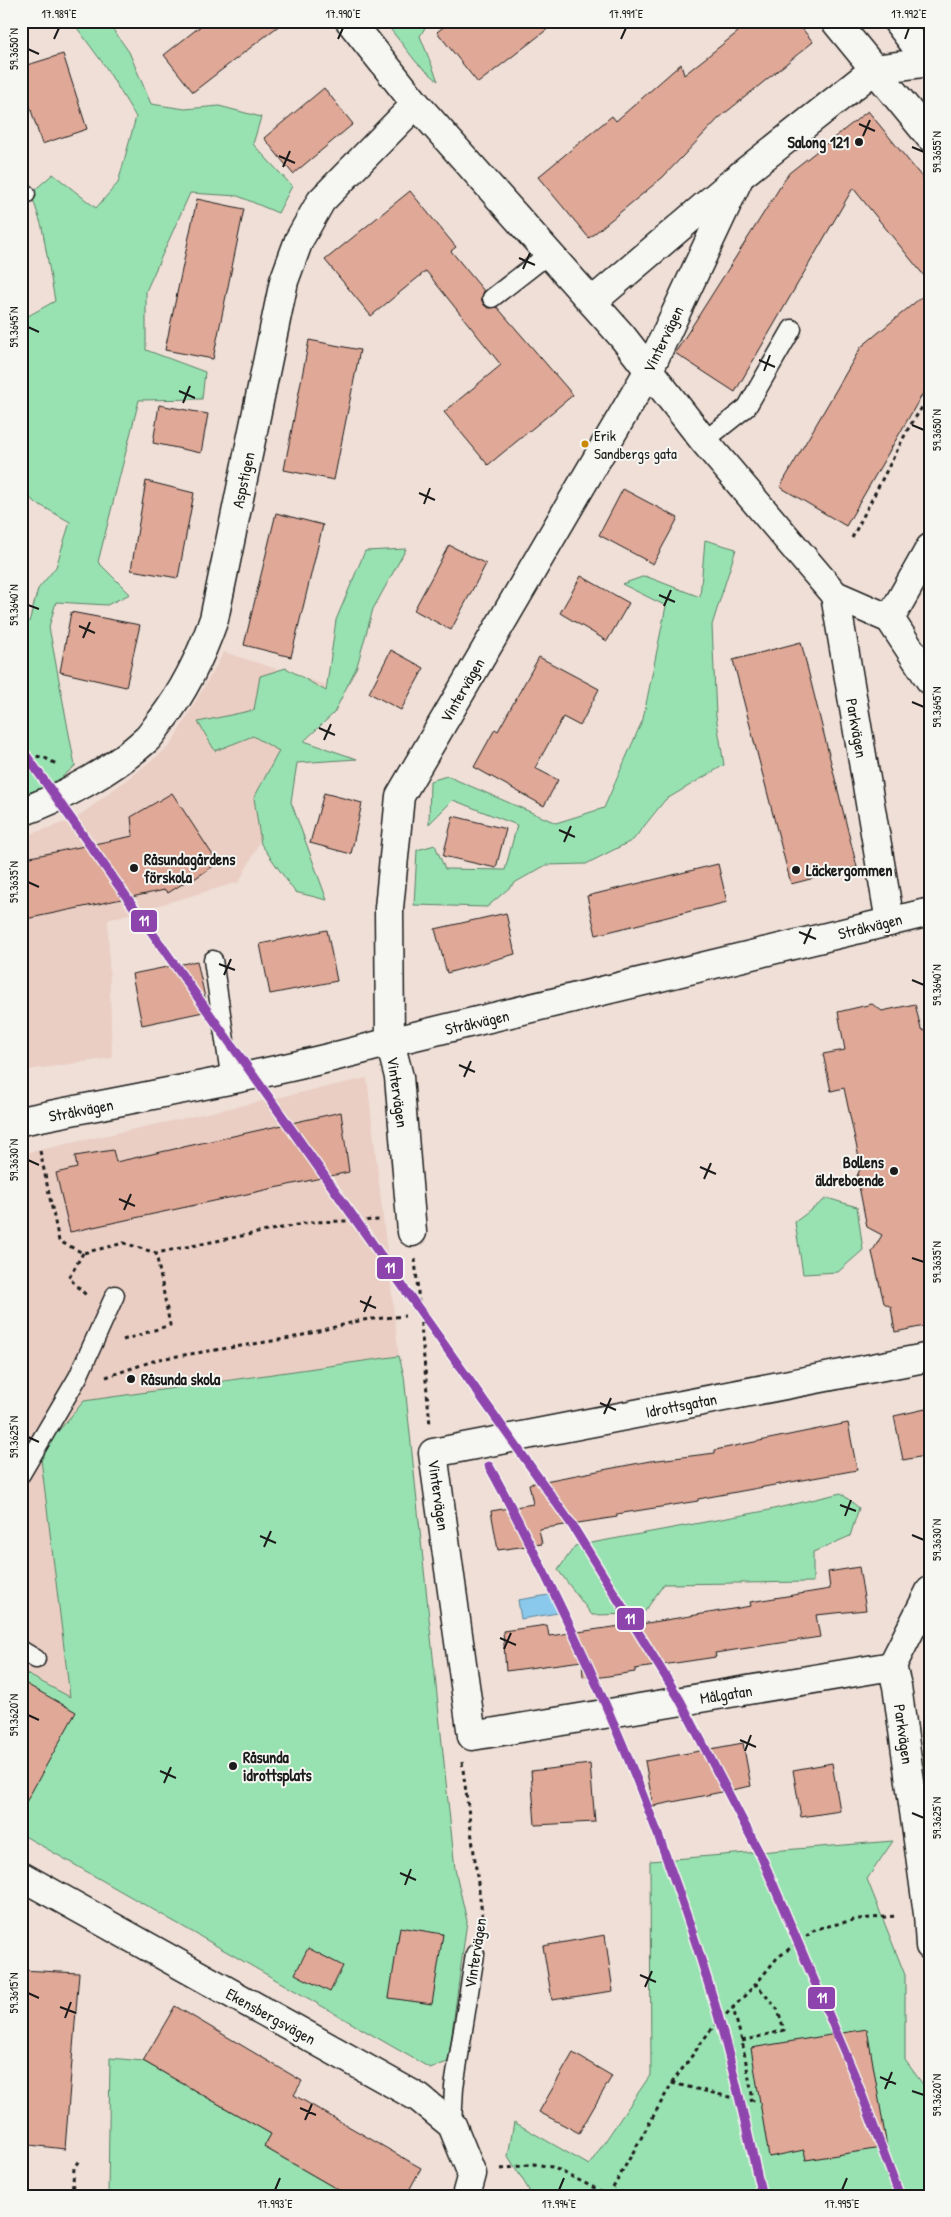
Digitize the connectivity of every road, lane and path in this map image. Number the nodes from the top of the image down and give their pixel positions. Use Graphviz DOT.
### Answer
graph roads {
  1 [pos="350,21"];
  2 [pos="836,21"];
  3 [pos="896,21"];
  4 [pos="929,63"];
  5 [pos="875,69"];
  6 [pos="416,104"];
  7 [pos="930,137"];
  8 [pos="740,176"];
  9 [pos="550,253"];
  10 [pos="492,298"];
  11 [pos="592,302"];
  12 [pos="792,329"];
  13 [pos="649,370"];
  14 [pos="930,395"];
  15 [pos="704,441"];
  16 [pos="852,538"];
  17 [pos="930,548"];
  18 [pos="835,595"];
  19 [pos="890,619"];
  20 [pos="930,680"];
  21 [pos="21,752"];
  22 [pos="64,769"];
  23 [pos="21,812"];
  24 [pos="930,912"];
  25 [pos="890,922"];
  26 [pos="213,960"];
  27 [pos="390,1042"];
  28 [pos="231,1081"];
  29 [pos="21,1122"];
  30 [pos="40,1151"];
  31 [pos="387,1220"];
  32 [pos="412,1232"];
  33 [pos="83,1253"];
  34 [pos="156,1253"];
  35 [pos="115,1295"];
  36 [pos="106,1314"];
  37 [pos="406,1316"];
  38 [pos="117,1342"];
  39 [pos="930,1357"];
  40 [pos="78,1377"];
  41 [pos="433,1453"];
  42 [pos="21,1474"];
  43 [pos="930,1592"];
  44 [pos="892,1666"];
  45 [pos="472,1736"];
  46 [pos="21,1876"];
  47 [pos="928,1914"];
  48 [pos="930,1945"];
  49 [pos="474,1954"];
  50 [pos="756,1984"];
  51 [pos="733,2008"];
  52 [pos="742,2041"];
  53 [pos="672,2083"];
  54 [pos="452,2125"];
  55 [pos="79,2160"];
  56 [pos="477,2184"];
  57 [pos="72,2196"];
  58 [pos="610,2196"];
  1 -- 6 [label="street"];
  2 -- 5 [label="street"];
  3 -- 4 [label="street"];
  4 -- 5 [label="street"];
  5 -- 7 [label="street"];
  5 -- 8 [label="street, Vintervägen"];
  6 -- 9 [label="street"];
  6 -- 23 [label="street, Aspstigen"];
  8 -- 11 [label="street, Vintervägen"];
  8 -- 13 [label="street, Vintervägen"];
  9 -- 10 [label="lane"];
  9 -- 11 [label="street"];
  11 -- 13 [label="street"];
  12 -- 15 [label="lane"];
  13 -- 15 [label="street"];
  13 -- 27 [label="street, Vintervägen"];
  14 -- 16 [label="path"];
  15 -- 18 [label="street"];
  17 -- 19 [label="street"];
  18 -- 19 [label="street"];
  18 -- 25 [label="street, Parkvägen"];
  19 -- 20 [label="street"];
  21 -- 22 [label="path"];
  24 -- 25 [label="street, Stråkvägen"];
  25 -- 27 [label="street, Stråkvägen"];
  26 -- 28 [label="lane"];
  27 -- 28 [label="street, Stråkvägen"];
  27 -- 32 [label="street, Vintervägen"];
  28 -- 29 [label="street, Stråkvägen"];
  30 -- 33 [label="path"];
  31 -- 34 [label="path"];
  32 -- 41 [label="path, Vintervägen"];
  33 -- 34 [label="path"];
  33 -- 36 [label="path"];
  34 -- 38 [label="path"];
  35 -- 36 [label="lane"];
  36 -- 40 [label="lane"];
  37 -- 40 [label="path"];
  39 -- 41 [label="street, Idrottsgatan"];
  40 -- 42 [label="lane"];
  41 -- 45 [label="street, Vintervägen"];
  43 -- 44 [label="street"];
  44 -- 45 [label="street, Målgatan"];
  44 -- 47 [label="street, Parkvägen"];
  45 -- 49 [label="path, Vintervägen"];
  46 -- 54 [label="street, Ekensbergsvägen"];
  47 -- 48 [label="street, Parkvägen"];
  47 -- 50 [label="path"];
  49 -- 54 [label="lane, Vintervägen"];
  50 -- 51 [label="path"];
  50 -- 52 [label="path"];
  51 -- 52 [label="path"];
  51 -- 53 [label="path"];
  52 -- 53 [label="path"];
  53 -- 58 [label="path"];
  54 -- 56 [label="street, Ekensbergsvägen"];
  55 -- 57 [label="path"];
  56 -- 58 [label="path"];
}
